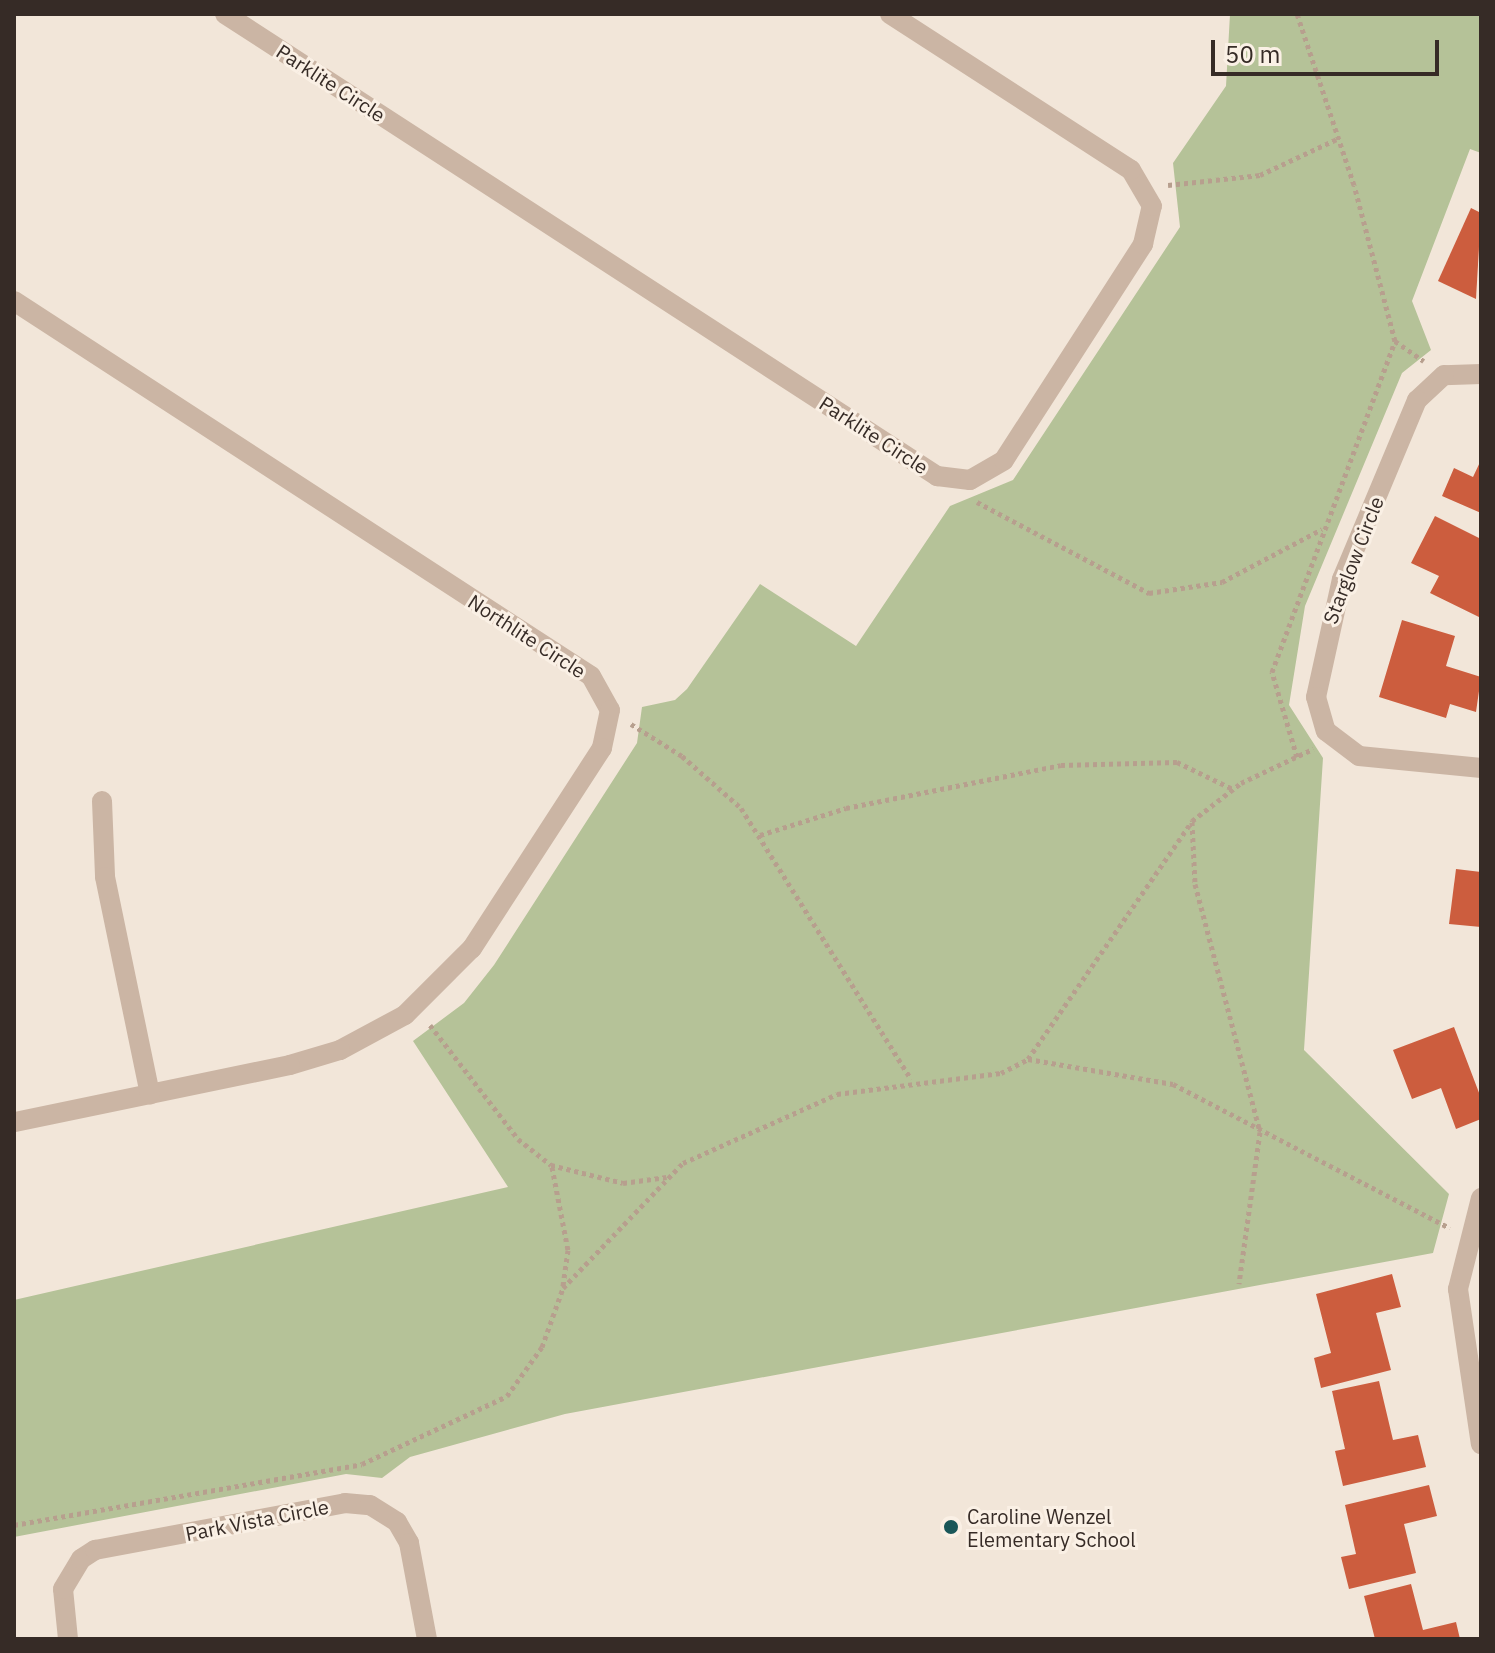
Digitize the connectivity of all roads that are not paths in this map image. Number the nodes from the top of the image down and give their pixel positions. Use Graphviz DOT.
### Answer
graph roads {
  1 [pos="225,14"];
  2 [pos="890,14"];
  3 [pos="14,301"];
  4 [pos="1481,374"];
  5 [pos="1481,768"];
  6 [pos="102,801"];
  7 [pos="150,1094"];
  8 [pos="14,1122"];
  9 [pos="1481,1198"];
  10 [pos="1481,1444"];
  11 [pos="68,1639"];
  12 [pos="427,1639"];
  1 -- 2 [label="street, Parklite Circle"];
  3 -- 7 [label="street, Northlite Circle"];
  4 -- 5 [label="street, Starglow Circle"];
  6 -- 7 [label="street"];
  7 -- 8 [label="street, Northlite Circle"];
  9 -- 10 [label="street"];
  11 -- 12 [label="street, Park Vista Circle"];
}
